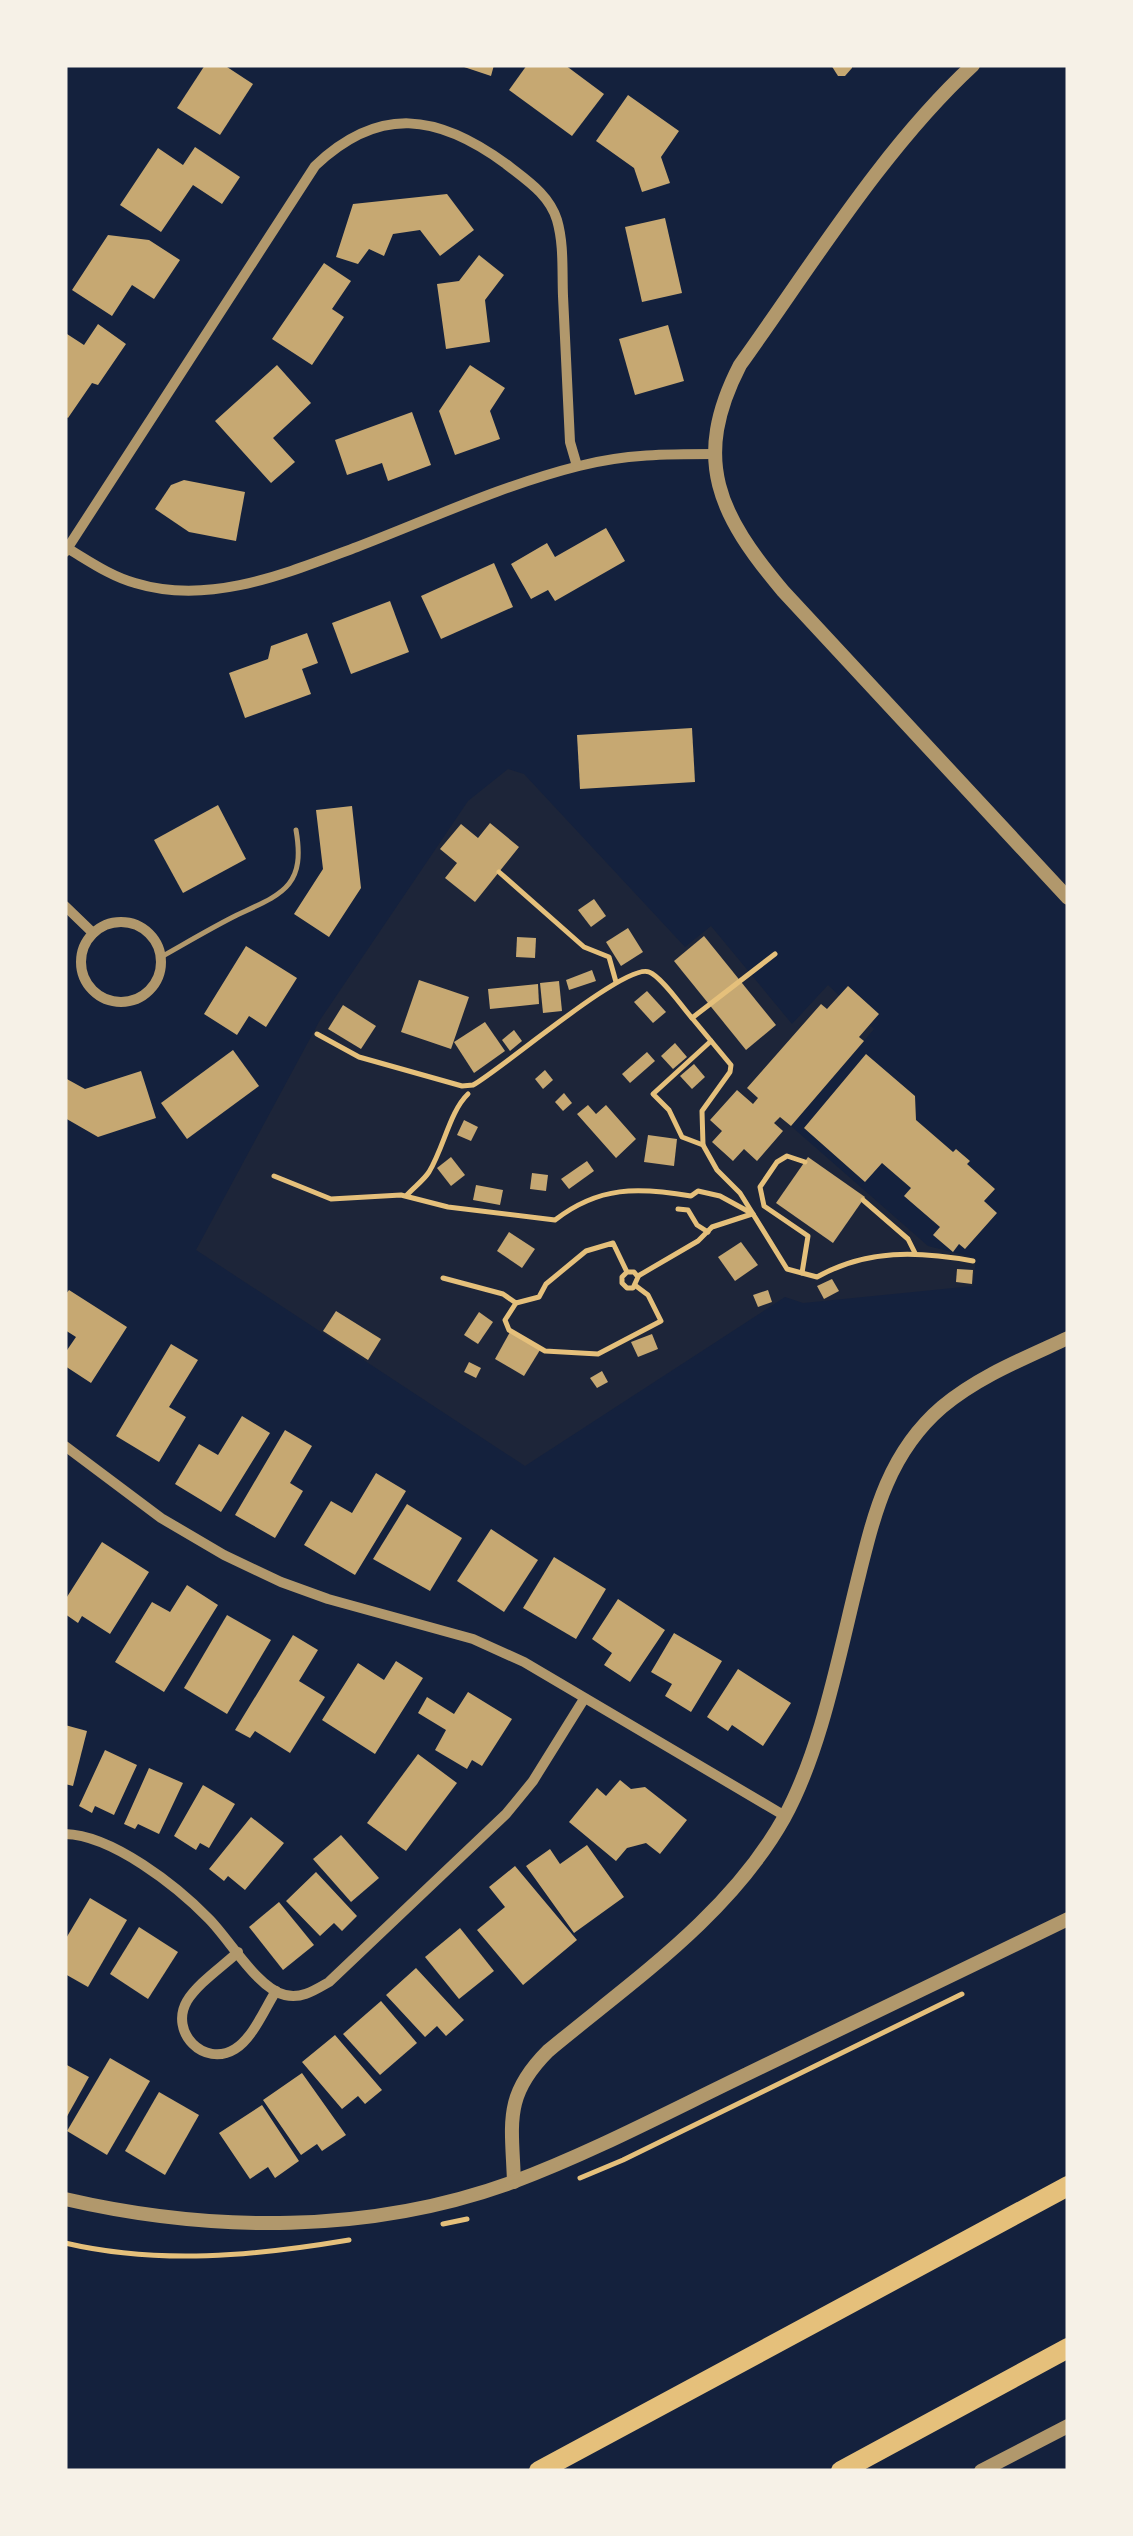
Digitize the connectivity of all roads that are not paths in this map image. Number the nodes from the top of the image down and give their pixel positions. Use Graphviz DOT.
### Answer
graph roads {
  1 [pos="972,65"];
  2 [pos="715,454"];
  3 [pos="576,466"];
  4 [pos="66,550"];
  5 [pos="296,830"];
  6 [pos="1068,898"];
  7 [pos="65,906"];
  8 [pos="92,933"];
  9 [pos="161,957"];
  10 [pos="1068,1338"];
  11 [pos="65,1446"];
  12 [pos="584,1699"];
  13 [pos="785,1816"];
  14 [pos="65,1834"];
  15 [pos="1068,1919"];
  16 [pos="238,1952"];
  17 [pos="276,1991"];
  18 [pos="514,2182"];
  19 [pos="1068,2186"];
  20 [pos="65,2199"];
  21 [pos="1068,2348"];
  22 [pos="1068,2426"];
  23 [pos="539,2471"];
  24 [pos="841,2471"];
  25 [pos="981,2471"];
  1 -- 2 [label="street"];
  2 -- 3 [label="street"];
  2 -- 6 [label="street"];
  3 -- 4 [label="street"];
  3 -- 4 [label="street"];
  5 -- 9 [label="lane"];
  7 -- 8 [label="street"];
  8 -- 9 [label="street"];
  8 -- 9 [label="street"];
  10 -- 13 [label="street"];
  11 -- 12 [label="street"];
  12 -- 13 [label="street"];
  12 -- 17 [label="street"];
  13 -- 18 [label="street"];
  14 -- 16 [label="street"];
  15 -- 18 [label="street"];
  16 -- 17 [label="street"];
  16 -- 17 [label="street"];
  18 -- 20 [label="street"];
  19 -- 23 [label="highway"];
  21 -- 24 [label="highway"];
  22 -- 25 [label="street"];
}
